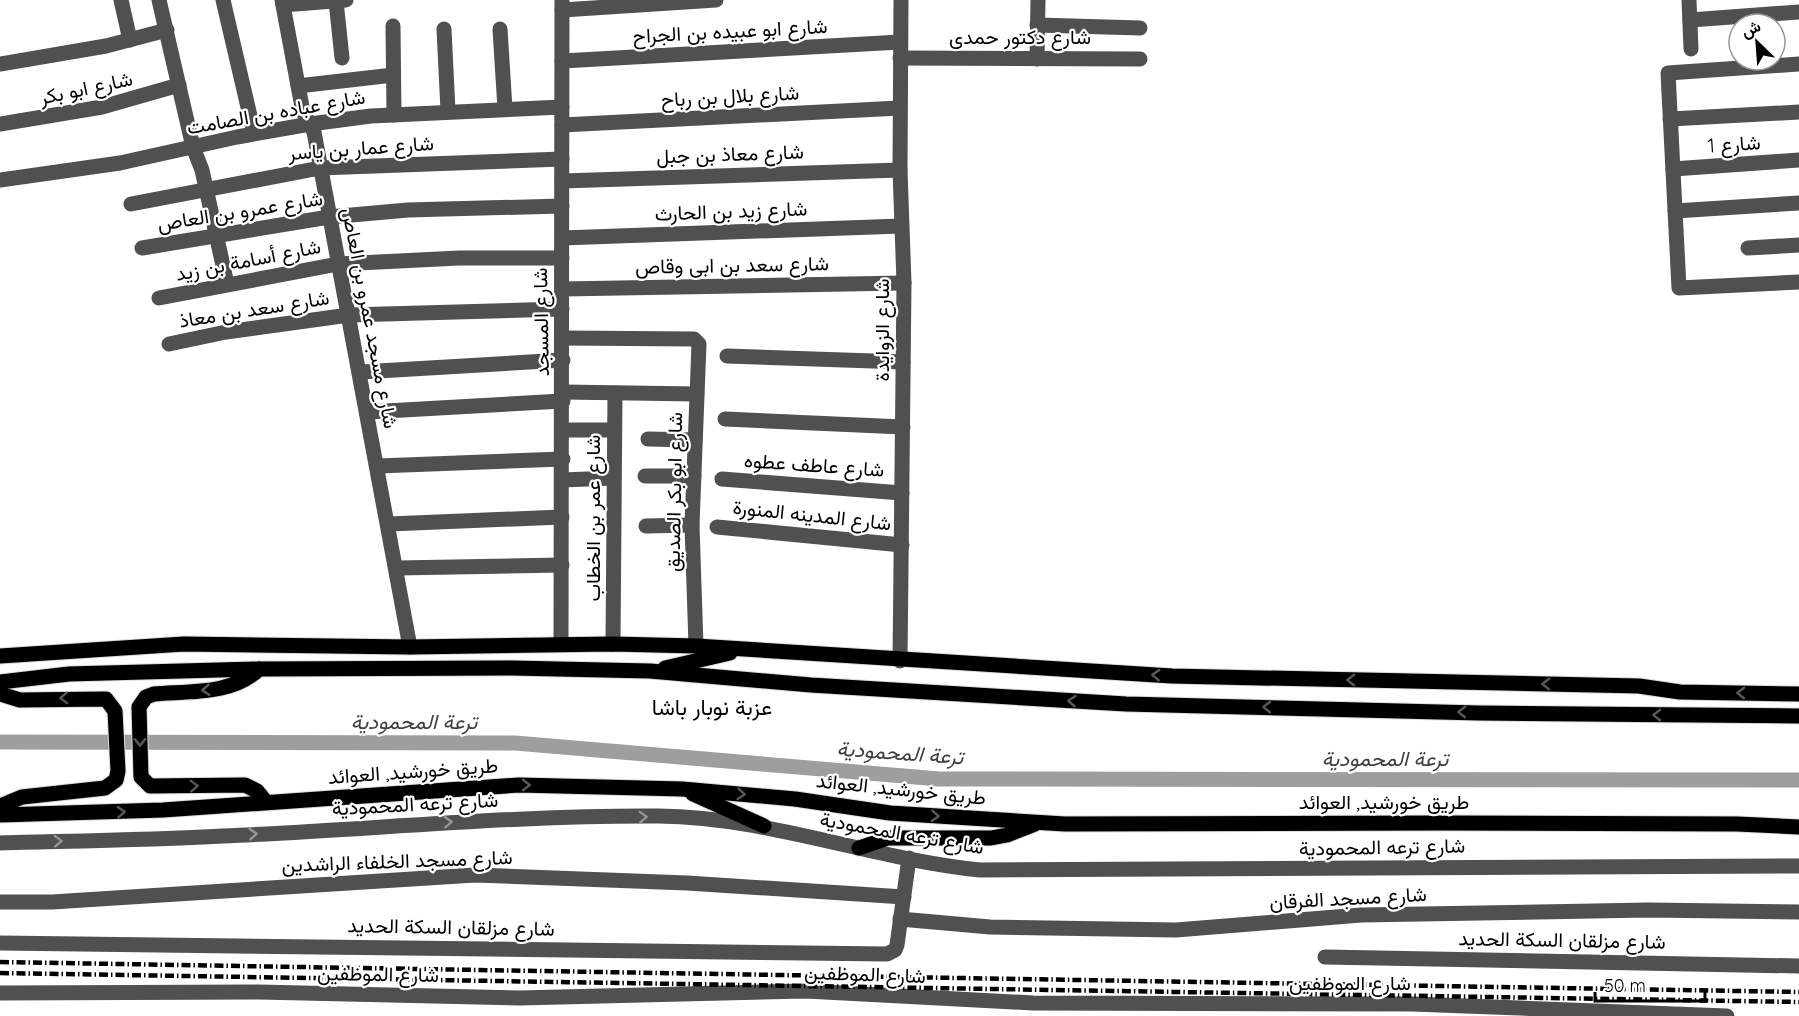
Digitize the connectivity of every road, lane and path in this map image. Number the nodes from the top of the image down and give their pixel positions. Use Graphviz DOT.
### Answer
graph roads {
  1 [pos="121,0"];
  2 [pos="159,0"];
  3 [pos="223,0"];
  4 [pos="346,0"];
  5 [pos="716,0"];
  6 [pos="901,0"];
  7 [pos="1038,0"];
  8 [pos="1689,0"];
  9 [pos="336,1"];
  10 [pos="282,2"];
  11 [pos="562,5"];
  12 [pos="1799,12"];
  13 [pos="1690,20"];
  14 [pos="393,26"];
  15 [pos="1037,26"];
  16 [pos="1140,28"];
  17 [pos="444,29"];
  18 [pos="500,29"];
  19 [pos="167,30"];
  20 [pos="130,40"];
  21 [pos="900,42"];
  22 [pos="1691,49"];
  23 [pos="342,58"];
  24 [pos="900,58"];
  25 [pos="1037,58"];
  26 [pos="1140,59"];
  27 [pos="562,62"];
  28 [pos="0,64"];
  29 [pos="1799,64"];
  30 [pos="393,75"];
  31 [pos="179,85"];
  32 [pos="298,86"];
  33 [pos="562,107"];
  34 [pos="900,108"];
  35 [pos="505,109"];
  36 [pos="448,111"];
  37 [pos="1799,112"];
  38 [pos="394,115"];
  39 [pos="1670,119"];
  40 [pos="0,124"];
  41 [pos="310,124"];
  42 [pos="562,125"];
  43 [pos="254,133"];
  44 [pos="193,147"];
  45 [pos="562,159"];
  46 [pos="1799,160"];
  47 [pos="320,168"];
  48 [pos="1672,169"];
  49 [pos="900,170"];
  50 [pos="0,180"];
  51 [pos="562,181"];
  52 [pos="206,188"];
  53 [pos="1799,203"];
  54 [pos="131,204"];
  55 [pos="562,206"];
  56 [pos="1675,211"];
  57 [pos="329,217"];
  58 [pos="901,226"];
  59 [pos="217,235"];
  60 [pos="562,238"];
  61 [pos="1799,245"];
  62 [pos="142,248"];
  63 [pos="1748,248"];
  64 [pos="562,258"];
  65 [pos="338,264"];
  66 [pos="1799,282"];
  67 [pos="904,283"];
  68 [pos="227,284"];
  69 [pos="562,289"];
  70 [pos="159,298"];
  71 [pos="562,309"];
  72 [pos="349,315"];
  73 [pos="562,338"];
  74 [pos="169,344"];
  75 [pos="727,356"];
  76 [pos="563,360"];
  77 [pos="903,362"];
  78 [pos="361,372"];
  79 [pos="615,393"];
  80 [pos="697,394"];
  81 [pos="563,397"];
  82 [pos="368,412"];
  83 [pos="725,419"];
  84 [pos="903,427"];
  85 [pos="614,429"];
  86 [pos="563,430"];
  87 [pos="648,440"];
  88 [pos="695,440"];
  89 [pos="563,459"];
  90 [pos="378,466"];
  91 [pos="645,476"];
  92 [pos="694,476"];
  93 [pos="614,478"];
  94 [pos="722,479"];
  95 [pos="562,480"];
  96 [pos="902,493"];
  97 [pos="562,517"];
  98 [pos="388,524"];
  99 [pos="692,525"];
  100 [pos="645,526"];
  101 [pos="717,527"];
  102 [pos="902,545"];
  103 [pos="562,565"];
  104 [pos="397,568"];
  105 [pos="561,644"];
  106 [pos="613,644"];
  107 [pos="696,646"];
  108 [pos="410,647"];
  109 [pos="747,650"];
  110 [pos="0,657"];
  111 [pos="900,661"];
  112 [pos="259,669"];
  113 [pos="650,671"];
  114 [pos="0,682"];
  115 [pos="0,694"];
  116 [pos="1799,694"];
  117 [pos="1799,716"];
  118 [pos="682,789"];
  119 [pos="266,802"];
  120 [pos="0,806"];
  121 [pos="0,815"];
  122 [pos="1037,823"];
  123 [pos="765,826"];
  124 [pos="1799,827"];
  125 [pos="0,843"];
  126 [pos="859,848"];
  127 [pos="909,858"];
  128 [pos="1799,866"];
  129 [pos="904,897"];
  130 [pos="0,902"];
  131 [pos="1799,912"];
  132 [pos="900,919"];
  133 [pos="0,943"];
  134 [pos="1325,957"];
  135 [pos="1799,966"];
  136 [pos="0,993"];
  137 [pos="1727,1016"];
  1 -- 20 [label="street"];
  2 -- 19 [label="street"];
  3 -- 43 [label="street"];
  4 -- 9 [label="street"];
  5 -- 11 [label="street"];
  6 -- 21 [label="street, شارع الزوايدة"];
  7 -- 15 [label="street"];
  8 -- 13 [label="street"];
  9 -- 10 [label="street"];
  9 -- 23 [label="street"];
  10 -- 32 [label="street, شارع مسجد عمرو بن العاص"];
  11 -- 27 [label="street, شارع المسجد"];
  12 -- 13 [label="street"];
  13 -- 22 [label="street"];
  14 -- 30 [label="street"];
  15 -- 16 [label="street"];
  15 -- 25 [label="street"];
  17 -- 36 [label="street"];
  18 -- 35 [label="street"];
  19 -- 20 [label="street"];
  19 -- 31 [label="street"];
  20 -- 28 [label="street"];
  21 -- 24 [label="street, شارع الزوايدة"];
  21 -- 27 [label="street, شارع ابو عبيده بن الجراح"];
  24 -- 25 [label="street, شارع دكتور حمدى"];
  24 -- 34 [label="street, شارع الزوايدة"];
  25 -- 26 [label="street, شارع دكتور حمدى"];
  27 -- 33 [label="street, شارع المسجد"];
  29 -- 39 [label="street"];
  30 -- 32 [label="street"];
  30 -- 38 [label="street"];
  31 -- 40 [label="street, شارع ابو بكر"];
  31 -- 44 [label="street"];
  32 -- 41 [label="street, شارع مسجد عمرو بن العاص"];
  33 -- 35 [label="street, شارع عباده بن الصامت"];
  33 -- 42 [label="street, شارع المسجد"];
  34 -- 42 [label="street, شارع بلال بن رباح"];
  34 -- 49 [label="street, شارع الزوايدة"];
  35 -- 36 [label="street, شارع عباده بن الصامت"];
  36 -- 38 [label="street, شارع عباده بن الصامت"];
  37 -- 39 [label="street"];
  38 -- 41 [label="street, شارع عباده بن الصامت"];
  39 -- 48 [label="street"];
  41 -- 43 [label="street, شارع عباده بن الصامت"];
  41 -- 47 [label="street, شارع مسجد عمرو بن العاص"];
  42 -- 45 [label="street, شارع المسجد"];
  43 -- 44 [label="street, شارع عباده بن الصامت"];
  44 -- 50 [label="street, شارع عباده بن الصامت"];
  44 -- 52 [label="street"];
  45 -- 47 [label="street, شارع عمار بن ياسر"];
  45 -- 51 [label="street, شارع المسجد"];
  46 -- 48 [label="street, شارع 1"];
  47 -- 52 [label="street, شارع عمار بن ياسر"];
  47 -- 57 [label="street, شارع مسجد عمرو بن العاص"];
  48 -- 56 [label="street"];
  49 -- 51 [label="street, شارع معاذ بن جبل"];
  49 -- 58 [label="street, شارع الزوايدة"];
  51 -- 55 [label="street, شارع المسجد"];
  52 -- 54 [label="street, شارع عمار بن ياسر"];
  52 -- 59 [label="street"];
  53 -- 56 [label="street"];
  55 -- 57 [label="street, شارع عمرو بن العاص"];
  55 -- 60 [label="street, شارع المسجد"];
  56 -- 66 [label="street"];
  57 -- 59 [label="street, شارع عمرو بن العاص"];
  57 -- 65 [label="street, شارع مسجد عمرو بن العاص"];
  58 -- 60 [label="street, شارع زيد بن الحارث"];
  58 -- 67 [label="street, شارع الزوايدة"];
  59 -- 62 [label="street, شارع عمرو بن العاص"];
  59 -- 68 [label="street"];
  60 -- 64 [label="street, شارع المسجد"];
  61 -- 63 [label="street"];
  64 -- 65 [label="street, شارع أسامة بن زيد"];
  64 -- 69 [label="street, شارع المسجد"];
  65 -- 68 [label="street, شارع أسامة بن زيد"];
  65 -- 72 [label="street, شارع مسجد عمرو بن العاص"];
  67 -- 69 [label="street, شارع سعد بن ابى وقاص"];
  67 -- 77 [label="street, شارع الزوايدة"];
  68 -- 70 [label="street, شارع أسامة بن زيد"];
  69 -- 71 [label="street, شارع المسجد"];
  71 -- 72 [label="street, شارع سعد بن معاذ"];
  71 -- 73 [label="street, شارع المسجد"];
  72 -- 74 [label="street, شارع سعد بن معاذ"];
  72 -- 78 [label="street, شارع مسجد عمرو بن العاص"];
  73 -- 76 [label="street, شارع المسجد"];
  73 -- 80 [label="street, شارع ابو بكر الصديق"];
  75 -- 77 [label="street"];
  76 -- 78 [label="street"];
  76 -- 81 [label="street, شارع المسجد"];
  77 -- 84 [label="street, شارع الزوايدة"];
  78 -- 82 [label="street, شارع مسجد عمرو بن العاص"];
  79 -- 80 [label="street"];
  79 -- 81 [label="street"];
  79 -- 85 [label="street, شارع عمر بن الخطاب"];
  80 -- 88 [label="street, شارع ابو بكر الصديق"];
  81 -- 82 [label="street"];
  81 -- 86 [label="street, شارع المسجد"];
  82 -- 90 [label="street, شارع مسجد عمرو بن العاص"];
  83 -- 84 [label="street"];
  84 -- 96 [label="street, شارع الزوايدة"];
  85 -- 86 [label="street"];
  85 -- 93 [label="street, شارع عمر بن الخطاب"];
  86 -- 89 [label="street, شارع المسجد"];
  87 -- 88 [label="street"];
  88 -- 92 [label="street, شارع ابو بكر الصديق"];
  89 -- 90 [label="street"];
  89 -- 95 [label="street, شارع المسجد"];
  90 -- 98 [label="street, شارع مسجد عمرو بن العاص"];
  91 -- 92 [label="street"];
  92 -- 99 [label="street, شارع ابو بكر الصديق"];
  93 -- 95 [label="street"];
  93 -- 106 [label="street, شارع عمر بن الخطاب"];
  94 -- 96 [label="street, شارع عاطف عطوه"];
  95 -- 97 [label="street, شارع المسجد"];
  96 -- 102 [label="street, شارع الزوايدة"];
  97 -- 98 [label="street"];
  97 -- 103 [label="street, شارع المسجد"];
  98 -- 104 [label="street, شارع مسجد عمرو بن العاص"];
  99 -- 100 [label="street"];
  99 -- 107 [label="street, شارع ابو بكر الصديق"];
  101 -- 102 [label="street, شارع المدينه المنورة"];
  102 -- 111 [label="street, شارع الزوايدة"];
  103 -- 104 [label="street"];
  103 -- 105 [label="street, شارع المسجد"];
  104 -- 108 [label="street, شارع مسجد عمرو بن العاص"];
  105 -- 106 [label="main road"];
  105 -- 108 [label="main road"];
  106 -- 107 [label="main road"];
  107 -- 109 [label="main road"];
  108 -- 110 [label="main road"];
  109 -- 111 [label="main road"];
  109 -- 113 [label="main road"];
  116 -- 111 [label="main road, one-way"];
  112 -- 113 [label="main road"];
  112 -- 114 [label="main road"];
  112 -- 119 [label="main road, one-way"];
  117 -- 113 [label="main road, one-way"];
  120 -- 115 [label="main road, one-way"];
  119 -- 118 [label="main road, طريق خورشيد, العوائد, one-way"];
  118 -- 122 [label="main road, طريق خورشيد, العوائد, one-way"];
  118 -- 123 [label="main road"];
  121 -- 119 [label="main road, طريق خورشيد, العوائد, one-way"];
  122 -- 124 [label="main road, طريق خورشيد, العوائد"];
  122 -- 126 [label="main road"];
  125 -- 123 [label="street, شارع ترعه المحمودية, one-way"];
  123 -- 126 [label="street, شارع ترعه المحمودية"];
  126 -- 127 [label="street, شارع ترعه المحمودية"];
  127 -- 128 [label="street, شارع ترعه المحمودية"];
  127 -- 129 [label="street"];
  129 -- 130 [label="street, شارع مسجد الخلفاء الراشدين"];
  129 -- 132 [label="street"];
  131 -- 132 [label="street, شارع مسجد الفرقان"];
  132 -- 133 [label="street, شارع مزلقان السكة الحديد"];
  134 -- 135 [label="street, شارع مزلقان السكة الحديد"];
  136 -- 137 [label="street, شارع الموظفين"];
}
